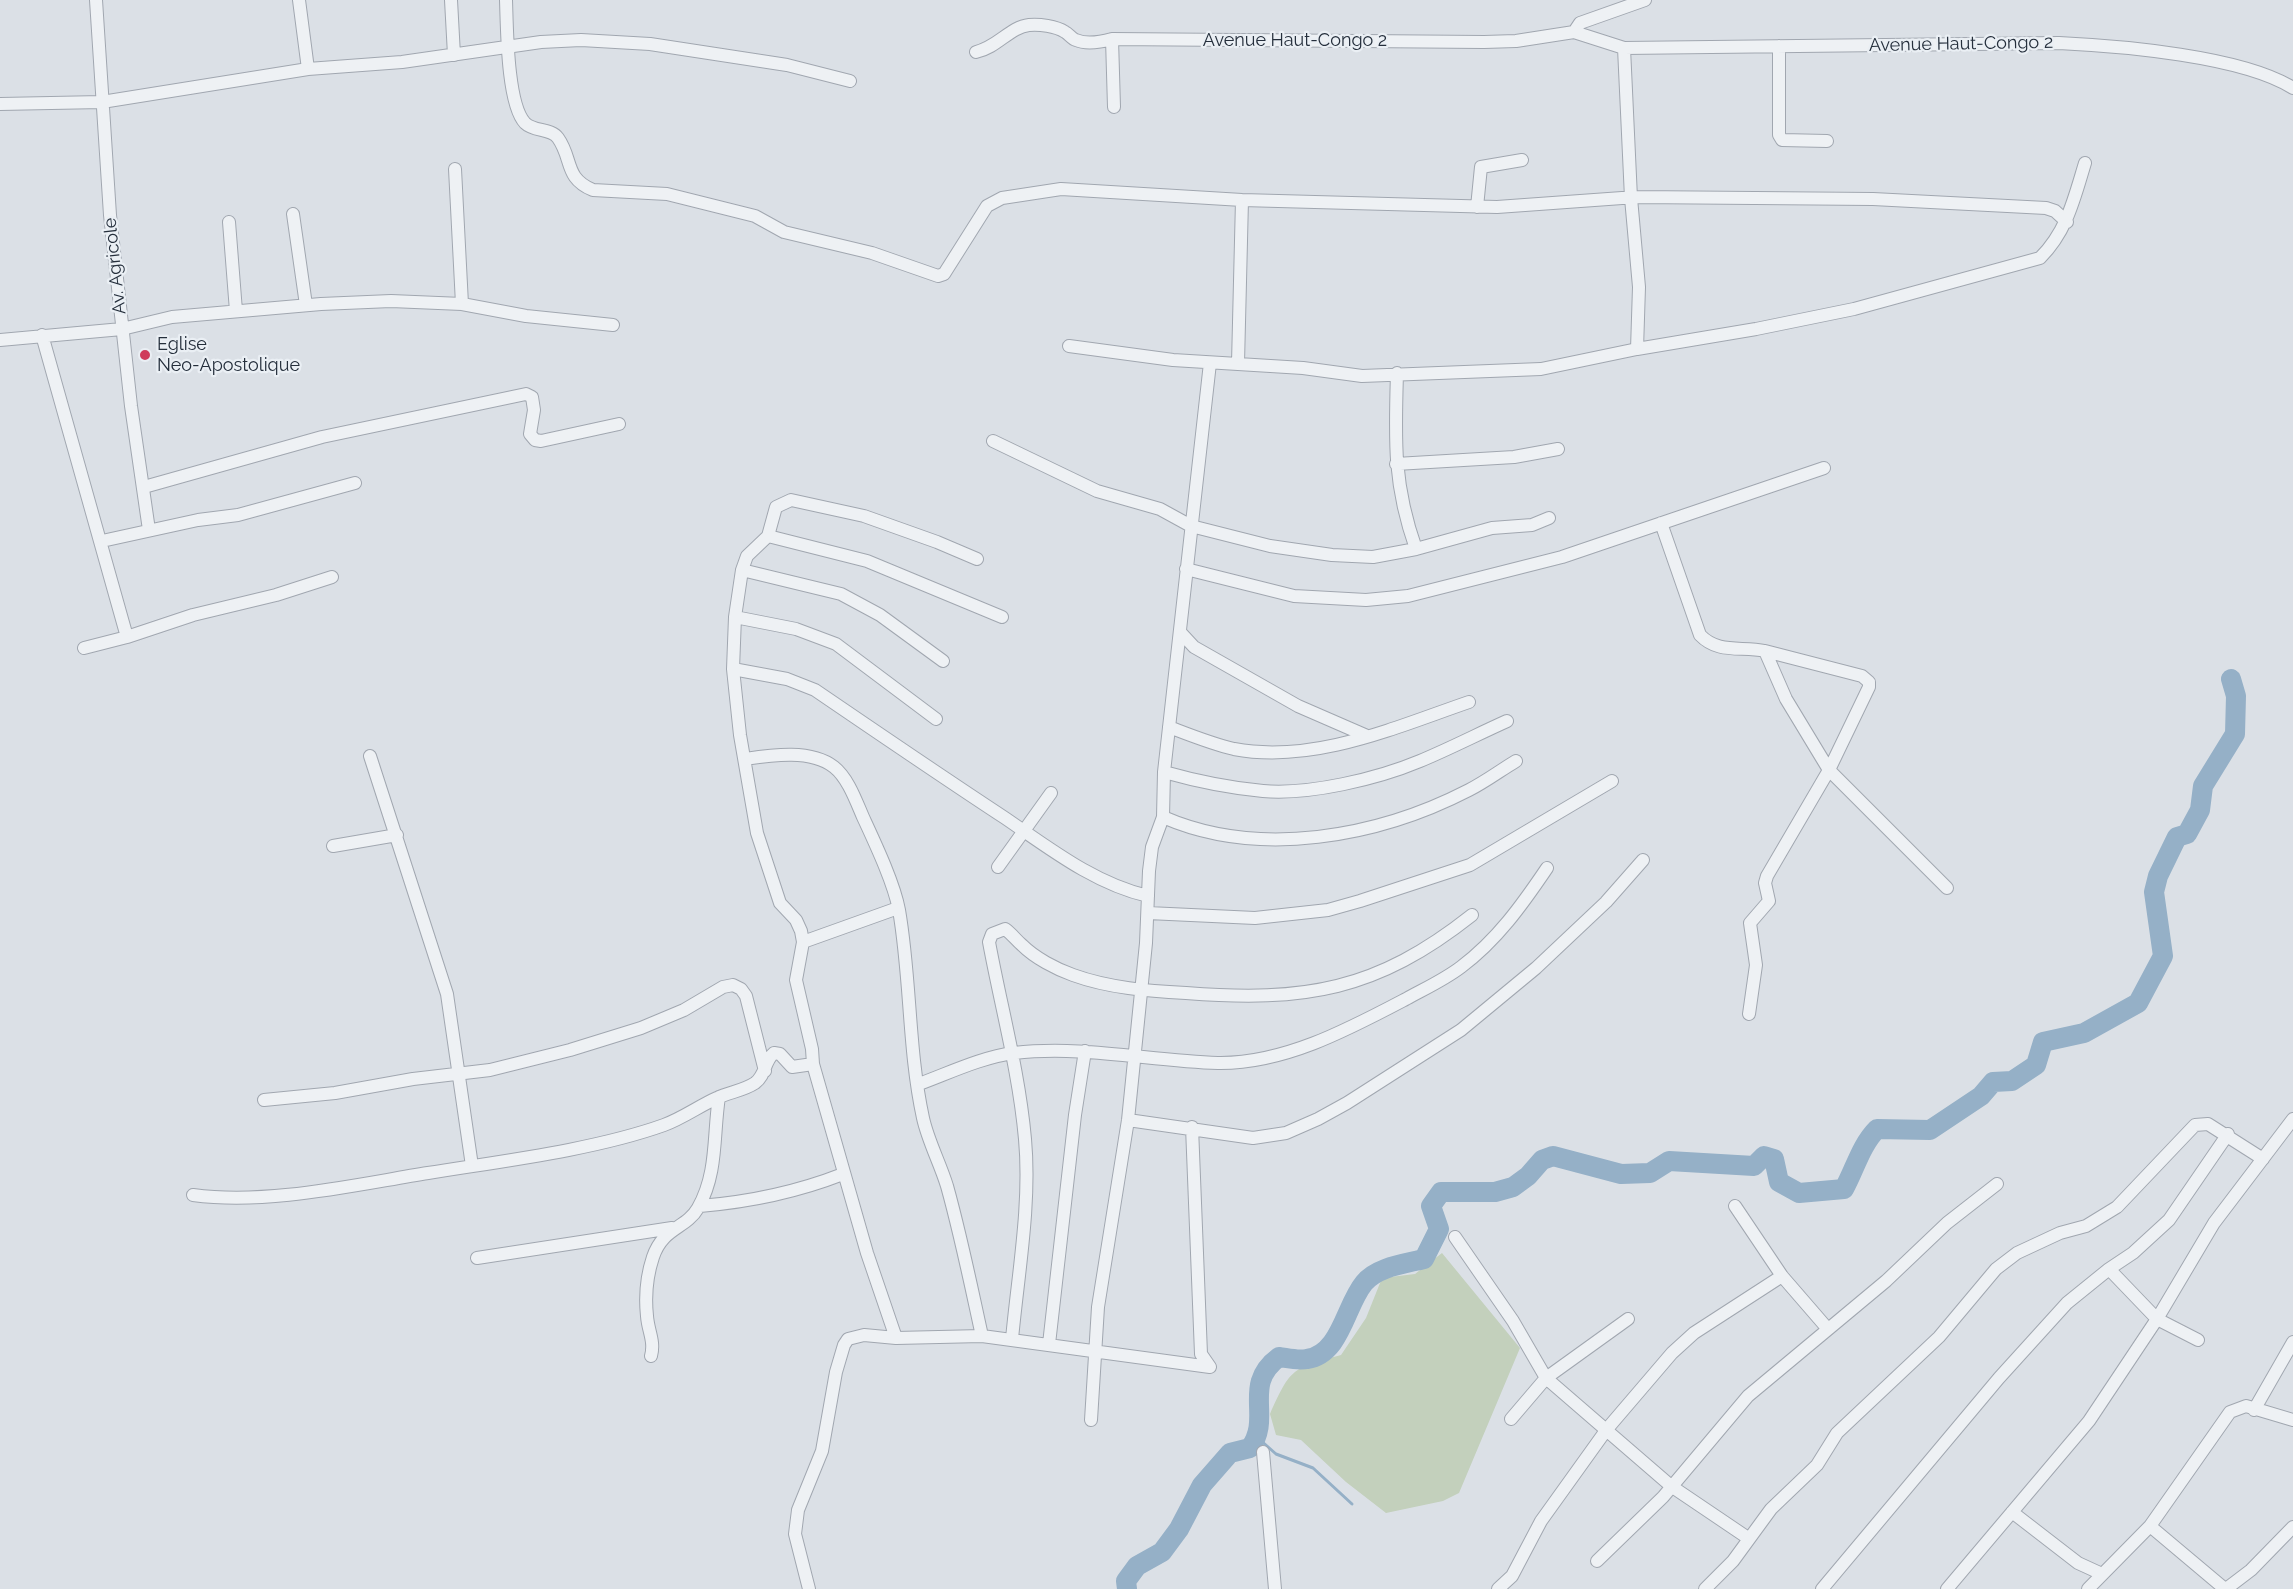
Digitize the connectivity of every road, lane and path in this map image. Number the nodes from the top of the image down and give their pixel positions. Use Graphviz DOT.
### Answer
graph roads {
  1 [pos="96,0"];
  2 [pos="299,0"];
  3 [pos="451,0"];
  4 [pos="506,0"];
  5 [pos="1645,0"];
  6 [pos="1574,32"];
  7 [pos="1112,39"];
  8 [pos="1779,46"];
  9 [pos="1624,48"];
  10 [pos="507,49"];
  11 [pos="976,52"];
  12 [pos="454,55"];
  13 [pos="308,69"];
  14 [pos="850,81"];
  15 [pos="2293,87"];
  16 [pos="102,102"];
  17 [pos="0,104"];
  18 [pos="1114,107"];
  19 [pos="1827,141"];
  20 [pos="1522,160"];
  21 [pos="2085,163"];
  22 [pos="455,169"];
  23 [pos="1631,198"];
  24 [pos="1242,200"];
  25 [pos="1477,207"];
  26 [pos="293,214"];
  27 [pos="229,222"];
  28 [pos="2067,222"];
  29 [pos="462,304"];
  30 [pos="306,305"];
  31 [pos="236,311"];
  32 [pos="613,325"];
  33 [pos="122,329"];
  34 [pos="42,334"];
  35 [pos="0,340"];
  36 [pos="1069,346"];
  37 [pos="1637,350"];
  38 [pos="1210,363"];
  39 [pos="1238,363"];
  40 [pos="1398,373"];
  41 [pos="619,424"];
  42 [pos="993,441"];
  43 [pos="1558,449"];
  44 [pos="1396,464"];
  45 [pos="1824,468"];
  46 [pos="355,483"];
  47 [pos="144,487"];
  48 [pos="1549,518"];
  49 [pos="1661,523"];
  50 [pos="1191,526"];
  51 [pos="149,530"];
  52 [pos="768,536"];
  53 [pos="102,541"];
  54 [pos="1416,549"];
  55 [pos="977,559"];
  56 [pos="1186,569"];
  57 [pos="742,570"];
  58 [pos="332,577"];
  59 [pos="735,617"];
  60 [pos="1002,617"];
  61 [pos="1181,633"];
  62 [pos="127,637"];
  63 [pos="84,648"];
  64 [pos="1765,651"];
  65 [pos="943,661"];
  66 [pos="733,669"];
  67 [pos="1469,702"];
  68 [pos="936,719"];
  69 [pos="1507,721"];
  70 [pos="1169,727"];
  71 [pos="1367,736"];
  72 [pos="370,756"];
  73 [pos="745,759"];
  74 [pos="1516,761"];
  75 [pos="1829,770"];
  76 [pos="1164,772"];
  77 [pos="1612,781"];
  78 [pos="1051,793"];
  79 [pos="1163,817"];
  80 [pos="1023,830"];
  81 [pos="397,835"];
  82 [pos="333,846"];
  83 [pos="1643,860"];
  84 [pos="998,867"];
  85 [pos="1547,868"];
  86 [pos="1947,888"];
  87 [pos="1148,896"];
  88 [pos="898,908"];
  89 [pos="1148,913"];
  90 [pos="1472,915"];
  91 [pos="802,942"];
  92 [pos="1141,990"];
  93 [pos="1749,1014"];
  94 [pos="1085,1051"];
  95 [pos="1013,1053"];
  96 [pos="1134,1054"];
  97 [pos="813,1064"];
  98 [pos="765,1071"];
  99 [pos="461,1075"];
  100 [pos="919,1084"];
  101 [pos="719,1097"];
  102 [pos="264,1100"];
  103 [pos="2293,1119"];
  104 [pos="1128,1120"];
  105 [pos="1192,1127"];
  106 [pos="2228,1134"];
  107 [pos="2263,1159"];
  108 [pos="472,1166"];
  109 [pos="843,1174"];
  110 [pos="1996,1184"];
  111 [pos="193,1195"];
  112 [pos="700,1206"];
  113 [pos="1735,1206"];
  114 [pos="672,1228"];
  115 [pos="1455,1237"];
  116 [pos="477,1258"];
  117 [pos="2109,1269"];
  118 [pos="1782,1276"];
  119 [pos="1628,1319"];
  120 [pos="2157,1319"];
  121 [pos="1827,1328"];
  122 [pos="982,1336"];
  123 [pos="897,1338"];
  124 [pos="1012,1339"];
  125 [pos="2198,1340"];
  126 [pos="2293,1342"];
  127 [pos="1049,1344"];
  128 [pos="1094,1349"];
  129 [pos="651,1356"];
  130 [pos="1546,1378"];
  131 [pos="2254,1410"];
  132 [pos="1511,1419"];
  133 [pos="1090,1420"];
  134 [pos="2293,1420"];
  135 [pos="1607,1429"];
  136 [pos="1263,1452"];
  137 [pos="1671,1486"];
  138 [pos="2012,1512"];
  139 [pos="2150,1526"];
  140 [pos="2293,1527"];
  141 [pos="1748,1538"];
  142 [pos="1597,1562"];
  143 [pos="2102,1574"];
  144 [pos="809,1589"];
  145 [pos="1275,1589"];
  146 [pos="1498,1589"];
  147 [pos="1705,1589"];
  148 [pos="1822,1589"];
  149 [pos="1947,1589"];
  150 [pos="2088,1589"];
  151 [pos="2226,1589"];
  1 -- 16 [label="street, Av. Agricole"];
  2 -- 13 [label="street"];
  3 -- 12 [label="street"];
  4 -- 10 [label="street"];
  5 -- 6 [label="street"];
  6 -- 7 [label="street, Avenue Haut-Congo 2"];
  6 -- 9 [label="street, Avenue Haut-Congo 2"];
  7 -- 11 [label="street, Avenue Haut-Congo 2"];
  7 -- 18 [label="street"];
  8 -- 9 [label="street, Avenue Haut-Congo 2"];
  8 -- 15 [label="street, Avenue Haut-Congo 2"];
  8 -- 19 [label="street"];
  9 -- 23 [label="street"];
  10 -- 12 [label="street"];
  10 -- 14 [label="street"];
  10 -- 24 [label="street"];
  12 -- 13 [label="street"];
  13 -- 16 [label="street"];
  16 -- 17 [label="street"];
  16 -- 33 [label="street, Av. Agricole"];
  20 -- 25 [label="street"];
  21 -- 28 [label="street"];
  22 -- 29 [label="street"];
  23 -- 25 [label="street"];
  23 -- 28 [label="street"];
  23 -- 37 [label="street"];
  24 -- 25 [label="street"];
  24 -- 39 [label="street"];
  26 -- 30 [label="street"];
  27 -- 31 [label="street"];
  28 -- 37 [label="street"];
  29 -- 30 [label="street"];
  29 -- 32 [label="street"];
  30 -- 31 [label="street"];
  31 -- 33 [label="street"];
  33 -- 34 [label="street"];
  33 -- 47 [label="street, Av. Agricole"];
  34 -- 35 [label="street"];
  34 -- 53 [label="street"];
  36 -- 38 [label="street"];
  37 -- 40 [label="street"];
  38 -- 39 [label="street"];
  38 -- 50 [label="street"];
  39 -- 40 [label="street"];
  40 -- 44 [label="street"];
  41 -- 47 [label="street"];
  42 -- 50 [label="street"];
  43 -- 44 [label="street"];
  44 -- 54 [label="street"];
  45 -- 49 [label="street"];
  46 -- 51 [label="street"];
  47 -- 51 [label="street, Av. Agricole"];
  48 -- 54 [label="street"];
  49 -- 56 [label="street"];
  49 -- 64 [label="street"];
  50 -- 54 [label="street"];
  50 -- 56 [label="street"];
  51 -- 53 [label="street"];
  52 -- 55 [label="street"];
  52 -- 57 [label="street"];
  52 -- 60 [label="street"];
  53 -- 62 [label="street"];
  56 -- 61 [label="street"];
  57 -- 59 [label="street"];
  57 -- 65 [label="street"];
  58 -- 62 [label="street"];
  59 -- 66 [label="street"];
  59 -- 68 [label="street"];
  61 -- 70 [label="street"];
  61 -- 71 [label="street"];
  62 -- 63 [label="street"];
  64 -- 75 [label="street"];
  64 -- 75 [label="street"];
  66 -- 73 [label="street"];
  66 -- 80 [label="street"];
  67 -- 71 [label="street"];
  69 -- 76 [label="street"];
  70 -- 71 [label="street"];
  70 -- 76 [label="street"];
  72 -- 81 [label="street"];
  73 -- 88 [label="street"];
  73 -- 91 [label="street"];
  74 -- 79 [label="street"];
  75 -- 86 [label="street"];
  75 -- 93 [label="street"];
  76 -- 79 [label="street"];
  77 -- 89 [label="street"];
  78 -- 80 [label="street"];
  79 -- 87 [label="street"];
  80 -- 84 [label="street"];
  80 -- 87 [label="street"];
  81 -- 82 [label="street"];
  81 -- 99 [label="street"];
  83 -- 105 [label="street"];
  85 -- 96 [label="street"];
  87 -- 89 [label="street"];
  88 -- 91 [label="street"];
  88 -- 100 [label="street"];
  89 -- 92 [label="street"];
  90 -- 92 [label="street"];
  91 -- 97 [label="street"];
  92 -- 95 [label="street"];
  92 -- 96 [label="street"];
  94 -- 95 [label="street"];
  94 -- 96 [label="street"];
  94 -- 127 [label="street"];
  95 -- 100 [label="street"];
  95 -- 124 [label="street"];
  96 -- 104 [label="street"];
  97 -- 98 [label="street"];
  97 -- 109 [label="street"];
  98 -- 99 [label="street"];
  98 -- 101 [label="street"];
  99 -- 102 [label="street"];
  99 -- 108 [label="street"];
  100 -- 122 [label="street"];
  101 -- 108 [label="street"];
  101 -- 112 [label="street"];
  103 -- 107 [label="street"];
  104 -- 105 [label="street"];
  104 -- 128 [label="street"];
  105 -- 128 [label="street"];
  106 -- 107 [label="street"];
  106 -- 117 [label="street"];
  106 -- 141 [label="street"];
  107 -- 120 [label="street"];
  108 -- 111 [label="street"];
  109 -- 112 [label="street"];
  109 -- 123 [label="street"];
  110 -- 121 [label="street"];
  112 -- 114 [label="street"];
  113 -- 118 [label="street"];
  114 -- 116 [label="street"];
  114 -- 129 [label="street"];
  115 -- 130 [label="street"];
  117 -- 120 [label="street"];
  117 -- 148 [label="street"];
  118 -- 121 [label="street"];
  118 -- 135 [label="street"];
  119 -- 130 [label="street"];
  120 -- 125 [label="street"];
  120 -- 138 [label="street"];
  121 -- 137 [label="street"];
  122 -- 123 [label="street"];
  122 -- 124 [label="street"];
  123 -- 144 [label="street"];
  124 -- 127 [label="street"];
  126 -- 131 [label="street"];
  127 -- 128 [label="street"];
  128 -- 133 [label="street"];
  130 -- 132 [label="street"];
  130 -- 135 [label="street"];
  131 -- 134 [label="street"];
  131 -- 139 [label="street"];
  135 -- 137 [label="street"];
  135 -- 146 [label="street"];
  136 -- 145 [label="street"];
  137 -- 141 [label="street"];
  137 -- 142 [label="street"];
  138 -- 143 [label="street"];
  138 -- 149 [label="street"];
  139 -- 143 [label="street"];
  139 -- 151 [label="street"];
  140 -- 151 [label="street"];
  141 -- 147 [label="street"];
  143 -- 150 [label="street"];
}
